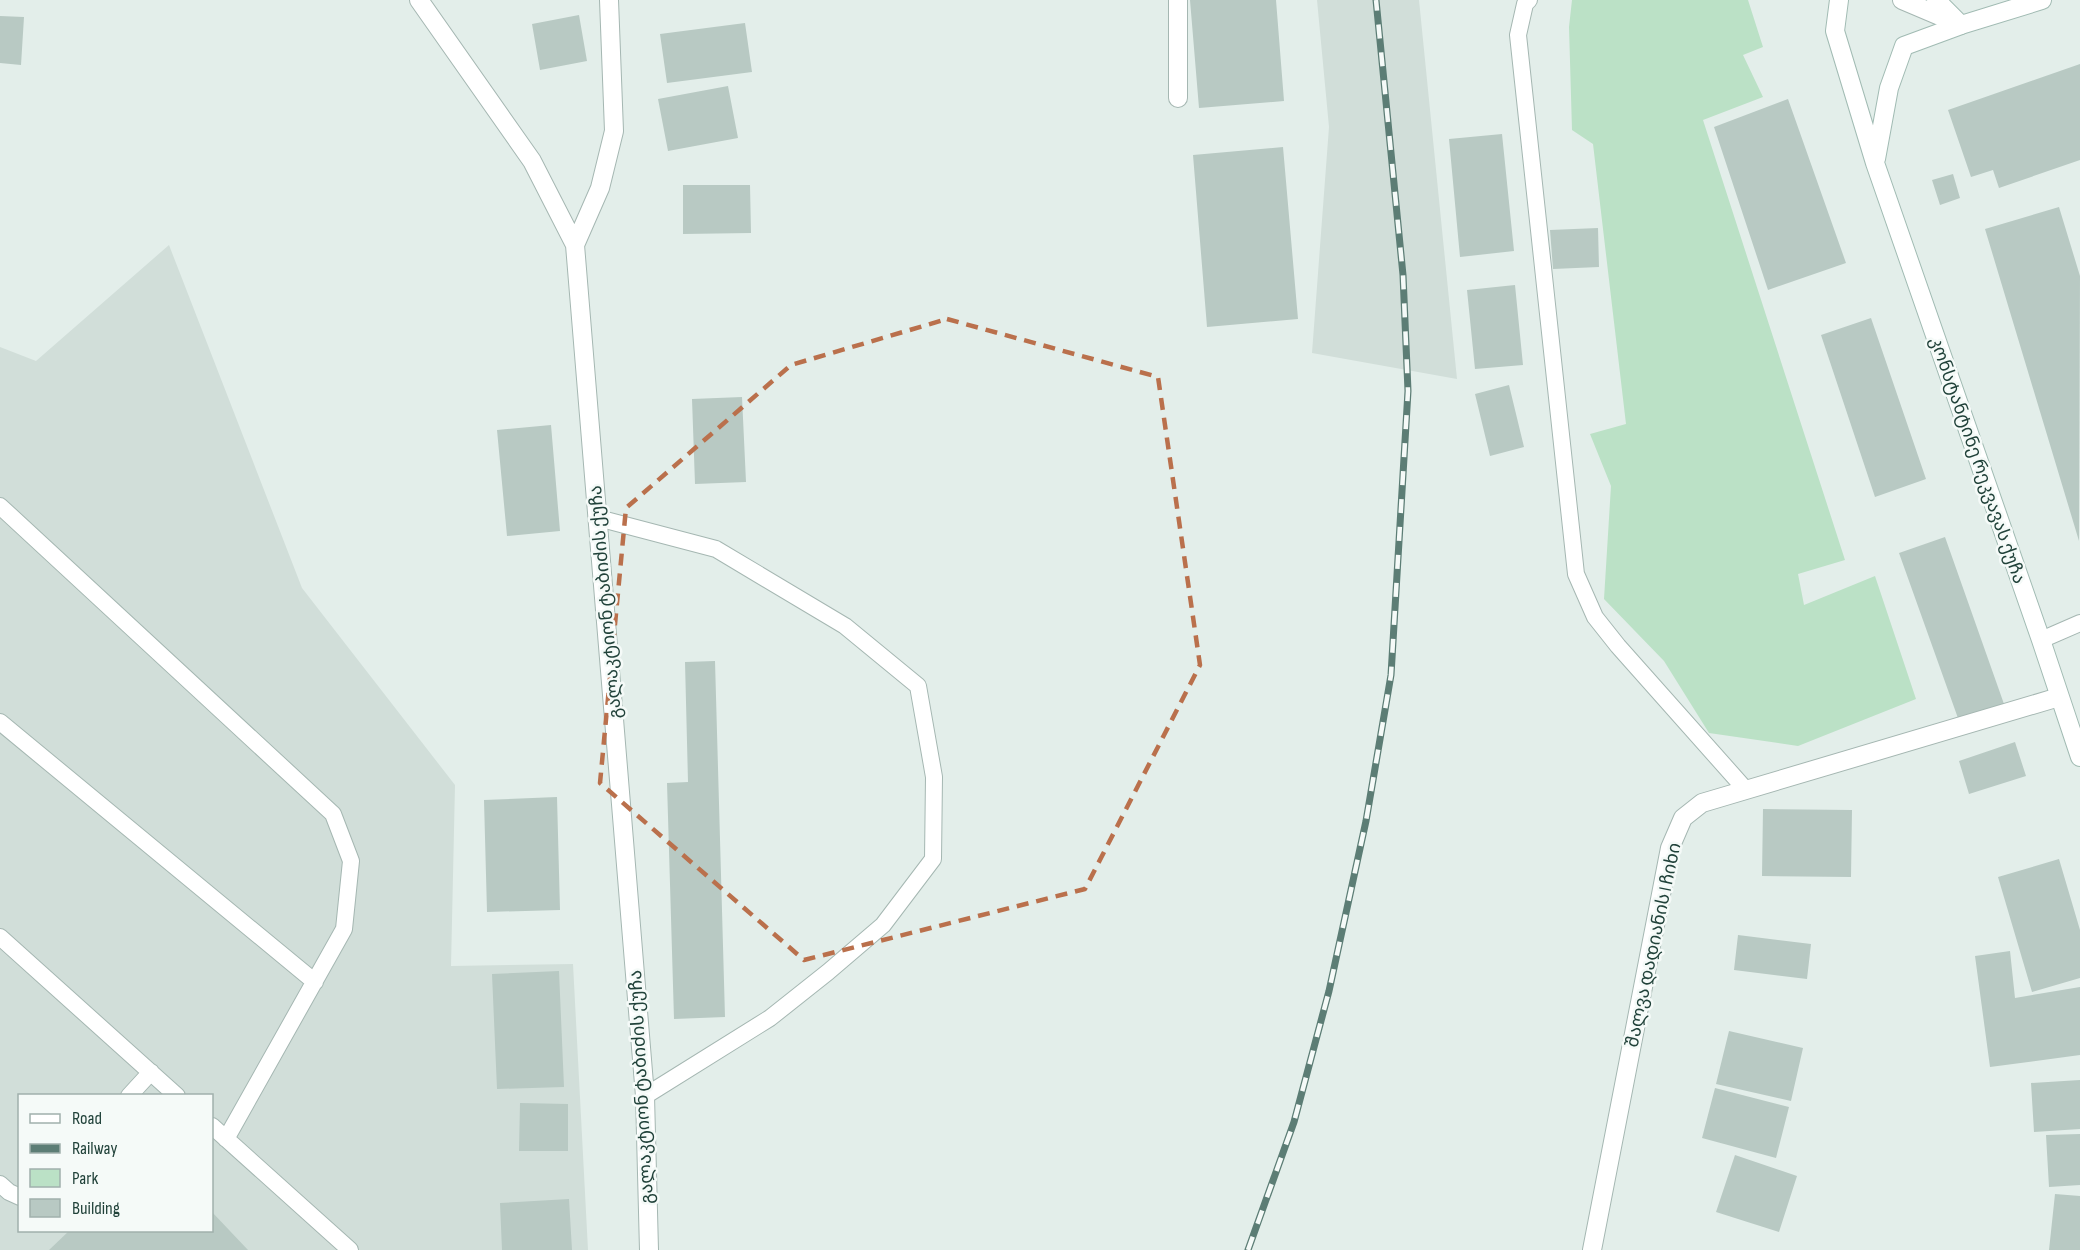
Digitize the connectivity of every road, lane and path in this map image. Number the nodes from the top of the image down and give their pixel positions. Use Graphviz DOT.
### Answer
graph roads {
  1 [pos="419,0"];
  2 [pos="609,0"];
  3 [pos="1178,0"];
  4 [pos="1529,0"];
  5 [pos="1839,0"];
  6 [pos="1902,0"];
  7 [pos="1936,0"];
  8 [pos="2042,0"];
  9 [pos="1961,25"];
  10 [pos="1178,98"];
  11 [pos="1875,164"];
  12 [pos="575,245"];
  13 [pos="0,506"];
  14 [pos="598,518"];
  15 [pos="2080,623"];
  16 [pos="2041,640"];
  17 [pos="2059,697"];
  18 [pos="0,722"];
  19 [pos="2080,757"];
  20 [pos="1746,790"];
  21 [pos="0,937"];
  22 [pos="315,982"];
  23 [pos="151,1072"];
  24 [pos="130,1094"];
  25 [pos="176,1094"];
  26 [pos="645,1096"];
  27 [pos="213,1127"];
  28 [pos="226,1139"];
  29 [pos="0,1184"];
  30 [pos="18,1196"];
  31 [pos="350,1250"];
  32 [pos="649,1250"];
  33 [pos="1592,1250"];
  1 -- 12 [label="street, გალაკტიონ ტაბიძის ქუჩა"];
  2 -- 12 [label="street"];
  3 -- 10 [label="street"];
  4 -- 20 [label="lane"];
  5 -- 11 [label="street, კონსტანტინე რეკვავას ქუჩა"];
  6 -- 9 [label="street"];
  7 -- 9 [label="street"];
  8 -- 9 [label="street"];
  9 -- 11 [label="street, კონსტანტინე რეკვავას ქუჩა"];
  11 -- 16 [label="street, კონსტანტინე რეკვავას ქუჩა"];
  12 -- 14 [label="street, გალაკტიონ ტაბიძის ქუჩა"];
  13 -- 22 [label="lane"];
  14 -- 26 [label="street, გალაკტიონ ტაბიძის ქუჩა"];
  14 -- 26 [label="lane"];
  15 -- 16 [label="lane"];
  16 -- 17 [label="street, კონსტანტინე რეკვავას ქუჩა"];
  17 -- 19 [label="street, კონსტანტინე რეკვავას ქუჩა"];
  17 -- 20 [label="street, შალვა დადიანის I ჩიხი"];
  18 -- 22 [label="lane"];
  20 -- 33 [label="street, შალვა დადიანის I ჩიხი"];
  21 -- 23 [label="lane"];
  22 -- 28 [label="lane"];
  23 -- 24 [label="lane"];
  23 -- 25 [label="lane"];
  26 -- 32 [label="street, გალაკტიონ ტაბიძის ქუჩა"];
  27 -- 28 [label="lane"];
  28 -- 31 [label="lane"];
  29 -- 30 [label="lane"];
}
